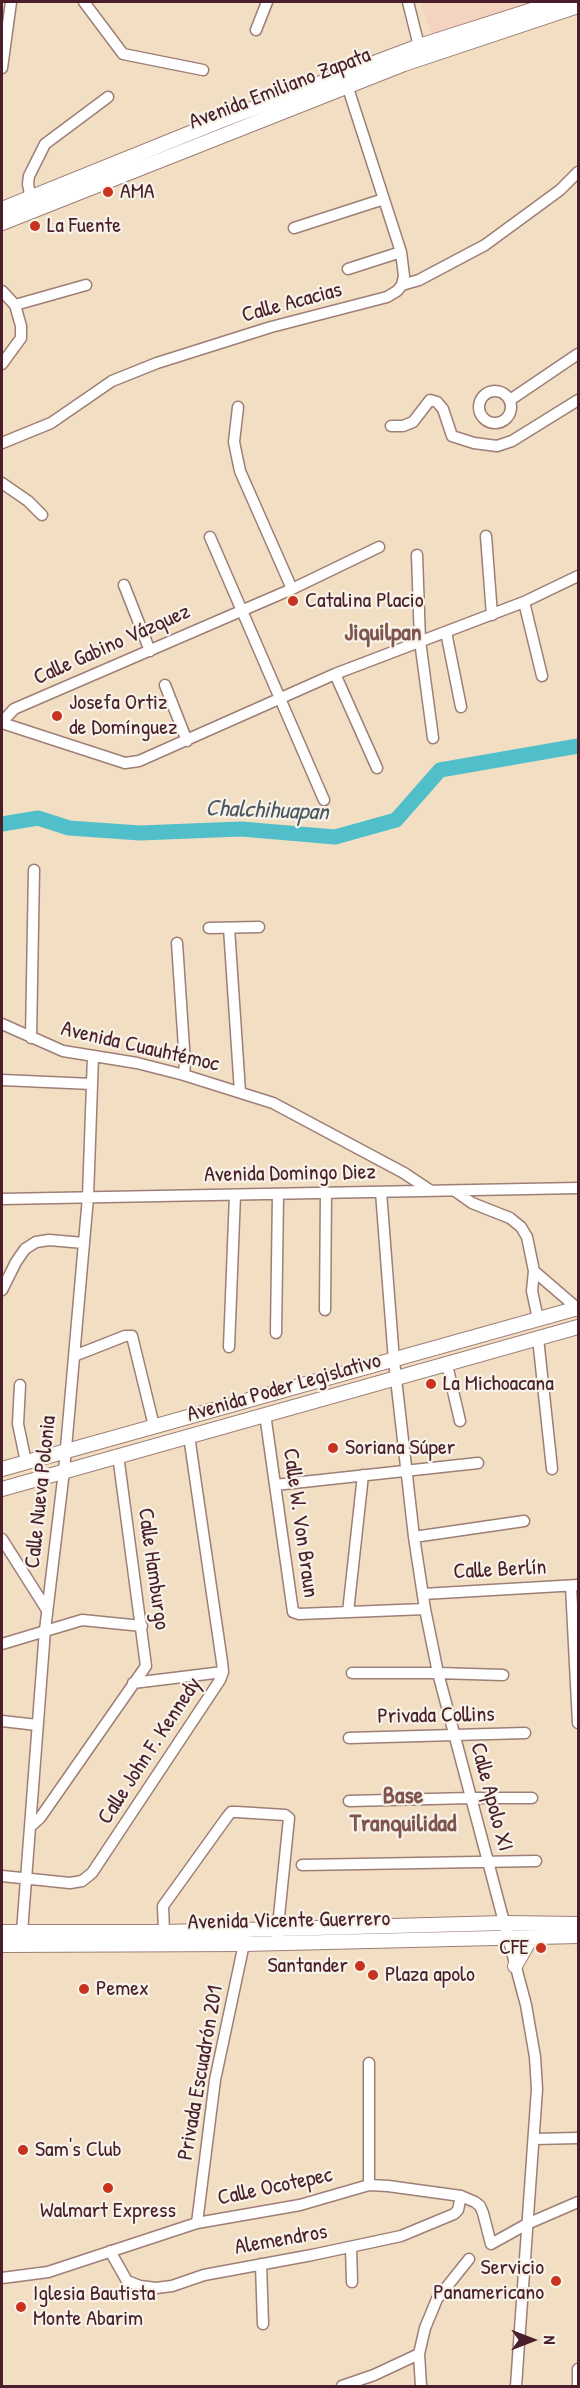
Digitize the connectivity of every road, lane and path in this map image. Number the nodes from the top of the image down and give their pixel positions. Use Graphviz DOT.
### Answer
graph roads {
  1 [pos="11,2"];
  2 [pos="84,2"];
  3 [pos="267,2"];
  4 [pos="408,2"];
  5 [pos="556,2"];
  6 [pos="579,6"];
  7 [pos="256,30"];
  8 [pos="419,46"];
  9 [pos="2,68"];
  10 [pos="203,70"];
  11 [pos="347,85"];
  12 [pos="108,98"];
  13 [pos="201,136"];
  14 [pos="579,172"];
  15 [pos="384,200"];
  16 [pos="32,203"];
  17 [pos="2,209"];
  18 [pos="2,223"];
  19 [pos="294,228"];
  20 [pos="401,252"];
  21 [pos="348,269"];
  22 [pos="86,285"];
  23 [pos="402,285"];
  24 [pos="2,291"];
  25 [pos="15,305"];
  26 [pos="579,354"];
  27 [pos="2,364"];
  28 [pos="510,400"];
  29 [pos="579,400"];
  30 [pos="238,407"];
  31 [pos="391,426"];
  32 [pos="2,443"];
  33 [pos="2,483"];
  34 [pos="42,514"];
  35 [pos="486,536"];
  36 [pos="210,537"];
  37 [pos="379,547"];
  38 [pos="417,555"];
  39 [pos="579,576"];
  40 [pos="124,585"];
  41 [pos="292,589"];
  42 [pos="524,602"];
  43 [pos="242,609"];
  44 [pos="492,615"];
  45 [pos="446,632"];
  46 [pos="420,641"];
  47 [pos="150,651"];
  48 [pos="335,674"];
  49 [pos="542,676"];
  50 [pos="165,686"];
  51 [pos="281,699"];
  52 [pos="461,707"];
  53 [pos="2,722"];
  54 [pos="433,738"];
  55 [pos="187,741"];
  56 [pos="378,768"];
  57 [pos="324,800"];
  58 [pos="34,870"];
  59 [pos="259,927"];
  60 [pos="209,928"];
  61 [pos="229,928"];
  62 [pos="177,943"];
  63 [pos="2,1024"];
  64 [pos="30,1038"];
  65 [pos="93,1056"];
  66 [pos="184,1074"];
  67 [pos="2,1080"];
  68 [pos="92,1084"];
  69 [pos="240,1092"];
  70 [pos="579,1188"];
  71 [pos="429,1190"];
  72 [pos="455,1190"];
  73 [pos="326,1192"];
  74 [pos="381,1192"];
  75 [pos="235,1195"];
  76 [pos="278,1195"];
  77 [pos="88,1197"];
  78 [pos="2,1199"];
  79 [pos="84,1243"];
  80 [pos="534,1271"];
  81 [pos="2,1290"];
  82 [pos="578,1308"];
  83 [pos="325,1310"];
  84 [pos="538,1319"];
  85 [pos="579,1327"];
  86 [pos="276,1333"];
  87 [pos="537,1338"];
  88 [pos="229,1347"];
  89 [pos="74,1356"];
  90 [pos="394,1361"];
  91 [pos="447,1365"];
  92 [pos="396,1378"];
  93 [pos="20,1385"];
  94 [pos="265,1414"];
  95 [pos="460,1421"];
  96 [pos="154,1426"];
  97 [pos="189,1436"];
  98 [pos="66,1451"];
  99 [pos="118,1455"];
  100 [pos="26,1462"];
  101 [pos="478,1463"];
  102 [pos="2,1469"];
  103 [pos="552,1469"];
  104 [pos="405,1470"];
  105 [pos="64,1471"];
  106 [pos="363,1475"];
  107 [pos="275,1485"];
  108 [pos="2,1489"];
  109 [pos="524,1521"];
  110 [pos="414,1538"];
  111 [pos="2,1539"];
  112 [pos="575,1586"];
  113 [pos="423,1594"];
  114 [pos="425,1609"];
  115 [pos="47,1610"];
  116 [pos="348,1612"];
  117 [pos="142,1626"];
  118 [pos="45,1630"];
  119 [pos="2,1644"];
  120 [pos="223,1672"];
  121 [pos="352,1673"];
  122 [pos="438,1673"];
  123 [pos="503,1675"];
  124 [pos="133,1683"];
  125 [pos="2,1721"];
  126 [pos="579,1723"];
  127 [pos="37,1725"];
  128 [pos="525,1733"];
  129 [pos="454,1735"];
  130 [pos="349,1738"];
  131 [pos="471,1798"];
  132 [pos="531,1798"];
  133 [pos="349,1802"];
  134 [pos="31,1826"];
  135 [pos="487,1860"];
  136 [pos="536,1861"];
  137 [pos="302,1865"];
  138 [pos="2,1876"];
  139 [pos="27,1879"];
  140 [pos="579,1924"];
  141 [pos="506,1930"];
  142 [pos="2,1932"];
  143 [pos="22,1932"];
  144 [pos="164,1932"];
  145 [pos="277,1936"];
  146 [pos="531,1936"];
  147 [pos="579,1936"];
  148 [pos="246,1937"];
  149 [pos="2,1945"];
  150 [pos="515,1966"];
  151 [pos="369,2063"];
  152 [pos="579,2138"];
  153 [pos="534,2139"];
  154 [pos="369,2186"];
  155 [pos="460,2196"];
  156 [pos="579,2202"];
  157 [pos="197,2223"];
  158 [pos="527,2224"];
  159 [pos="351,2247"];
  160 [pos="110,2251"];
  161 [pos="469,2259"];
  162 [pos="261,2264"];
  163 [pos="2,2278"];
  164 [pos="352,2282"];
  165 [pos="263,2324"];
  166 [pos="419,2354"];
  167 [pos="579,2369"];
  168 [pos="342,2386"];
  169 [pos="421,2386"];
  170 [pos="516,2386"];
  171 [pos="578,2386"];
  1 -- 9 [label="street"];
  2 -- 10 [label="street"];
  3 -- 7 [label="street"];
  4 -- 8 [label="street"];
  5 -- 8 [label="main road, Avenida Emiliano Zapata"];
  6 -- 11 [label="main road, Avenida Emiliano Zapata"];
  8 -- 13 [label="main road, Avenida Emiliano Zapata"];
  11 -- 13 [label="main road, Avenida Emiliano Zapata"];
  11 -- 15 [label="street"];
  12 -- 16 [label="street"];
  13 -- 16 [label="main road, Avenida Emiliano Zapata"];
  14 -- 23 [label="street, Calle Acacias"];
  15 -- 19 [label="street"];
  15 -- 20 [label="street"];
  16 -- 17 [label="main road, Avenida Emiliano Zapata"];
  16 -- 18 [label="main road, Avenida Emiliano Zapata"];
  20 -- 21 [label="street"];
  20 -- 23 [label="street"];
  22 -- 25 [label="street"];
  23 -- 32 [label="street, Calle Acacias"];
  24 -- 25 [label="street"];
  25 -- 27 [label="street"];
  26 -- 28 [label="street"];
  29 -- 31 [label="street"];
  30 -- 41 [label="street"];
  33 -- 34 [label="street"];
  35 -- 44 [label="street"];
  36 -- 43 [label="street"];
  37 -- 41 [label="street, Calle Gabino Vázquez"];
  38 -- 46 [label="street"];
  39 -- 42 [label="street"];
  40 -- 47 [label="street"];
  41 -- 43 [label="street, Calle Gabino Vázquez"];
  42 -- 44 [label="street"];
  42 -- 49 [label="street"];
  43 -- 47 [label="street, Calle Gabino Vázquez"];
  43 -- 51 [label="street"];
  44 -- 45 [label="street"];
  45 -- 46 [label="street"];
  45 -- 52 [label="street"];
  46 -- 48 [label="street"];
  46 -- 54 [label="street"];
  47 -- 53 [label="street, Calle Gabino Vázquez"];
  48 -- 51 [label="street"];
  48 -- 56 [label="street"];
  50 -- 55 [label="street"];
  51 -- 55 [label="street"];
  51 -- 57 [label="street"];
  53 -- 55 [label="street"];
  58 -- 64 [label="street"];
  59 -- 61 [label="street"];
  60 -- 61 [label="street"];
  61 -- 69 [label="street"];
  62 -- 66 [label="street"];
  63 -- 64 [label="street, Avenida Cuauhtémoc"];
  64 -- 65 [label="street, Avenida Cuauhtémoc"];
  65 -- 66 [label="street, Avenida Cuauhtémoc"];
  65 -- 68 [label="street, Calle Nueva Polonia"];
  66 -- 69 [label="street, Avenida Cuauhtémoc"];
  67 -- 68 [label="street"];
  68 -- 77 [label="street, Calle Nueva Polonia"];
  69 -- 71 [label="street, Avenida Cuauhtémoc"];
  70 -- 72 [label="street, Avenida Domingo Diez"];
  71 -- 72 [label="street, Avenida Domingo Diez"];
  71 -- 74 [label="street, Avenida Domingo Diez"];
  72 -- 80 [label="street"];
  73 -- 74 [label="street, Avenida Domingo Diez"];
  73 -- 76 [label="street, Avenida Domingo Diez"];
  73 -- 83 [label="street"];
  74 -- 90 [label="street, Calle Apolo XI"];
  75 -- 76 [label="street, Avenida Domingo Diez"];
  75 -- 77 [label="street, Avenida Domingo Diez"];
  75 -- 88 [label="street"];
  76 -- 86 [label="street"];
  77 -- 78 [label="street, Avenida Domingo Diez"];
  77 -- 79 [label="street, Calle Nueva Polonia"];
  79 -- 81 [label="street"];
  79 -- 89 [label="street, Calle Nueva Polonia"];
  80 -- 82 [label="street"];
  80 -- 84 [label="street"];
  82 -- 84 [label="main road, Avenida Poder Legislativo"];
  84 -- 90 [label="main road, Avenida Poder Legislativo"];
  85 -- 87 [label="main road, Avenida Poder Legislativo"];
  87 -- 91 [label="main road, Avenida Poder Legislativo"];
  87 -- 103 [label="street"];
  89 -- 96 [label="street"];
  89 -- 98 [label="street, Calle Nueva Polonia"];
  90 -- 92 [label="street, Calle Apolo XI"];
  90 -- 96 [label="main road, Avenida Poder Legislativo"];
  91 -- 92 [label="main road, Avenida Poder Legislativo"];
  91 -- 95 [label="street"];
  92 -- 94 [label="main road, Avenida Poder Legislativo"];
  92 -- 104 [label="street, Calle Apolo XI"];
  93 -- 100 [label="street"];
  94 -- 97 [label="main road, Avenida Poder Legislativo"];
  94 -- 107 [label="street, Calle W. Von Braun"];
  96 -- 98 [label="main road, Avenida Poder Legislativo"];
  97 -- 99 [label="main road, Avenida Poder Legislativo"];
  97 -- 120 [label="street, Calle John F. Kennedy"];
  98 -- 100 [label="main road, Avenida Poder Legislativo"];
  98 -- 105 [label="street, Calle Nueva Polonia"];
  99 -- 105 [label="main road, Avenida Poder Legislativo"];
  99 -- 117 [label="street, Calle Hamburgo"];
  100 -- 102 [label="main road, Avenida Poder Legislativo"];
  101 -- 104 [label="street"];
  104 -- 106 [label="street"];
  104 -- 110 [label="street, Calle Apolo XI"];
  105 -- 108 [label="main road, Avenida Poder Legislativo"];
  105 -- 115 [label="street, Calle Nueva Polonia"];
  106 -- 107 [label="street"];
  106 -- 116 [label="street"];
  107 -- 116 [label="street, Calle W. Von Braun"];
  109 -- 110 [label="street"];
  110 -- 113 [label="street, Calle Apolo XI"];
  111 -- 115 [label="street"];
  112 -- 113 [label="street, Calle Berlín"];
  112 -- 126 [label="street"];
  113 -- 114 [label="street, Calle Apolo XI"];
  114 -- 116 [label="street, Calle W. Von Braun"];
  114 -- 122 [label="street, Calle Apolo XI"];
  115 -- 118 [label="street, Calle Nueva Polonia"];
  117 -- 118 [label="street"];
  117 -- 124 [label="street, Calle Hamburgo"];
  118 -- 119 [label="street"];
  118 -- 127 [label="street, Calle Nueva Polonia"];
  120 -- 124 [label="street"];
  120 -- 139 [label="street, Calle John F. Kennedy"];
  121 -- 122 [label="street"];
  122 -- 123 [label="street"];
  122 -- 129 [label="street, Calle Apolo XI"];
  124 -- 134 [label="street, Calle Hamburgo"];
  125 -- 127 [label="street"];
  127 -- 134 [label="street, Calle Nueva Polonia"];
  128 -- 129 [label="street, Privada Collins"];
  129 -- 130 [label="street, Privada Collins"];
  129 -- 131 [label="street, Calle Apolo XI"];
  131 -- 132 [label="street"];
  131 -- 133 [label="street"];
  131 -- 135 [label="street, Calle Apolo XI"];
  134 -- 139 [label="street, Calle Nueva Polonia"];
  135 -- 136 [label="street"];
  135 -- 137 [label="street"];
  135 -- 141 [label="street, Calle Apolo XI"];
  138 -- 139 [label="street, Calle John F. Kennedy"];
  139 -- 143 [label="street, Calle Nueva Polonia"];
  140 -- 141 [label="main road, Avenida Vicente Guerrero"];
  141 -- 145 [label="main road, Avenida Vicente Guerrero"];
  141 -- 146 [label="main road, Avenida Vicente Guerrero"];
  141 -- 150 [label="street, Calle Apolo XI"];
  142 -- 143 [label="main road, Avenida Vicente Guerrero"];
  143 -- 144 [label="main road, Avenida Vicente Guerrero"];
  144 -- 145 [label="street"];
  144 -- 148 [label="main road, Avenida Vicente Guerrero"];
  145 -- 148 [label="main road, Avenida Vicente Guerrero"];
  146 -- 147 [label="main road, Avenida Vicente Guerrero"];
  146 -- 150 [label="main road"];
  148 -- 149 [label="main road, Avenida Vicente Guerrero"];
  148 -- 157 [label="street, Privada Escuadrón 201"];
  150 -- 153 [label="street, Calle Apolo XI"];
  151 -- 154 [label="street"];
  152 -- 153 [label="street"];
  153 -- 158 [label="street, Calle Apolo XI"];
  154 -- 155 [label="street, Calle Ocotepec"];
  154 -- 157 [label="street, Calle Ocotepec"];
  155 -- 158 [label="street"];
  155 -- 159 [label="street, Alemendros"];
  156 -- 158 [label="street"];
  157 -- 160 [label="street, Calle Ocotepec"];
  158 -- 170 [label="street, Calle Apolo XI"];
  159 -- 162 [label="street, Alemendros"];
  159 -- 164 [label="street"];
  160 -- 162 [label="street, Alemendros"];
  160 -- 163 [label="street, Calle Ocotepec"];
  161 -- 166 [label="street"];
  162 -- 165 [label="street"];
  166 -- 168 [label="street"];
  166 -- 169 [label="street"];
  167 -- 171 [label="street"];
}
